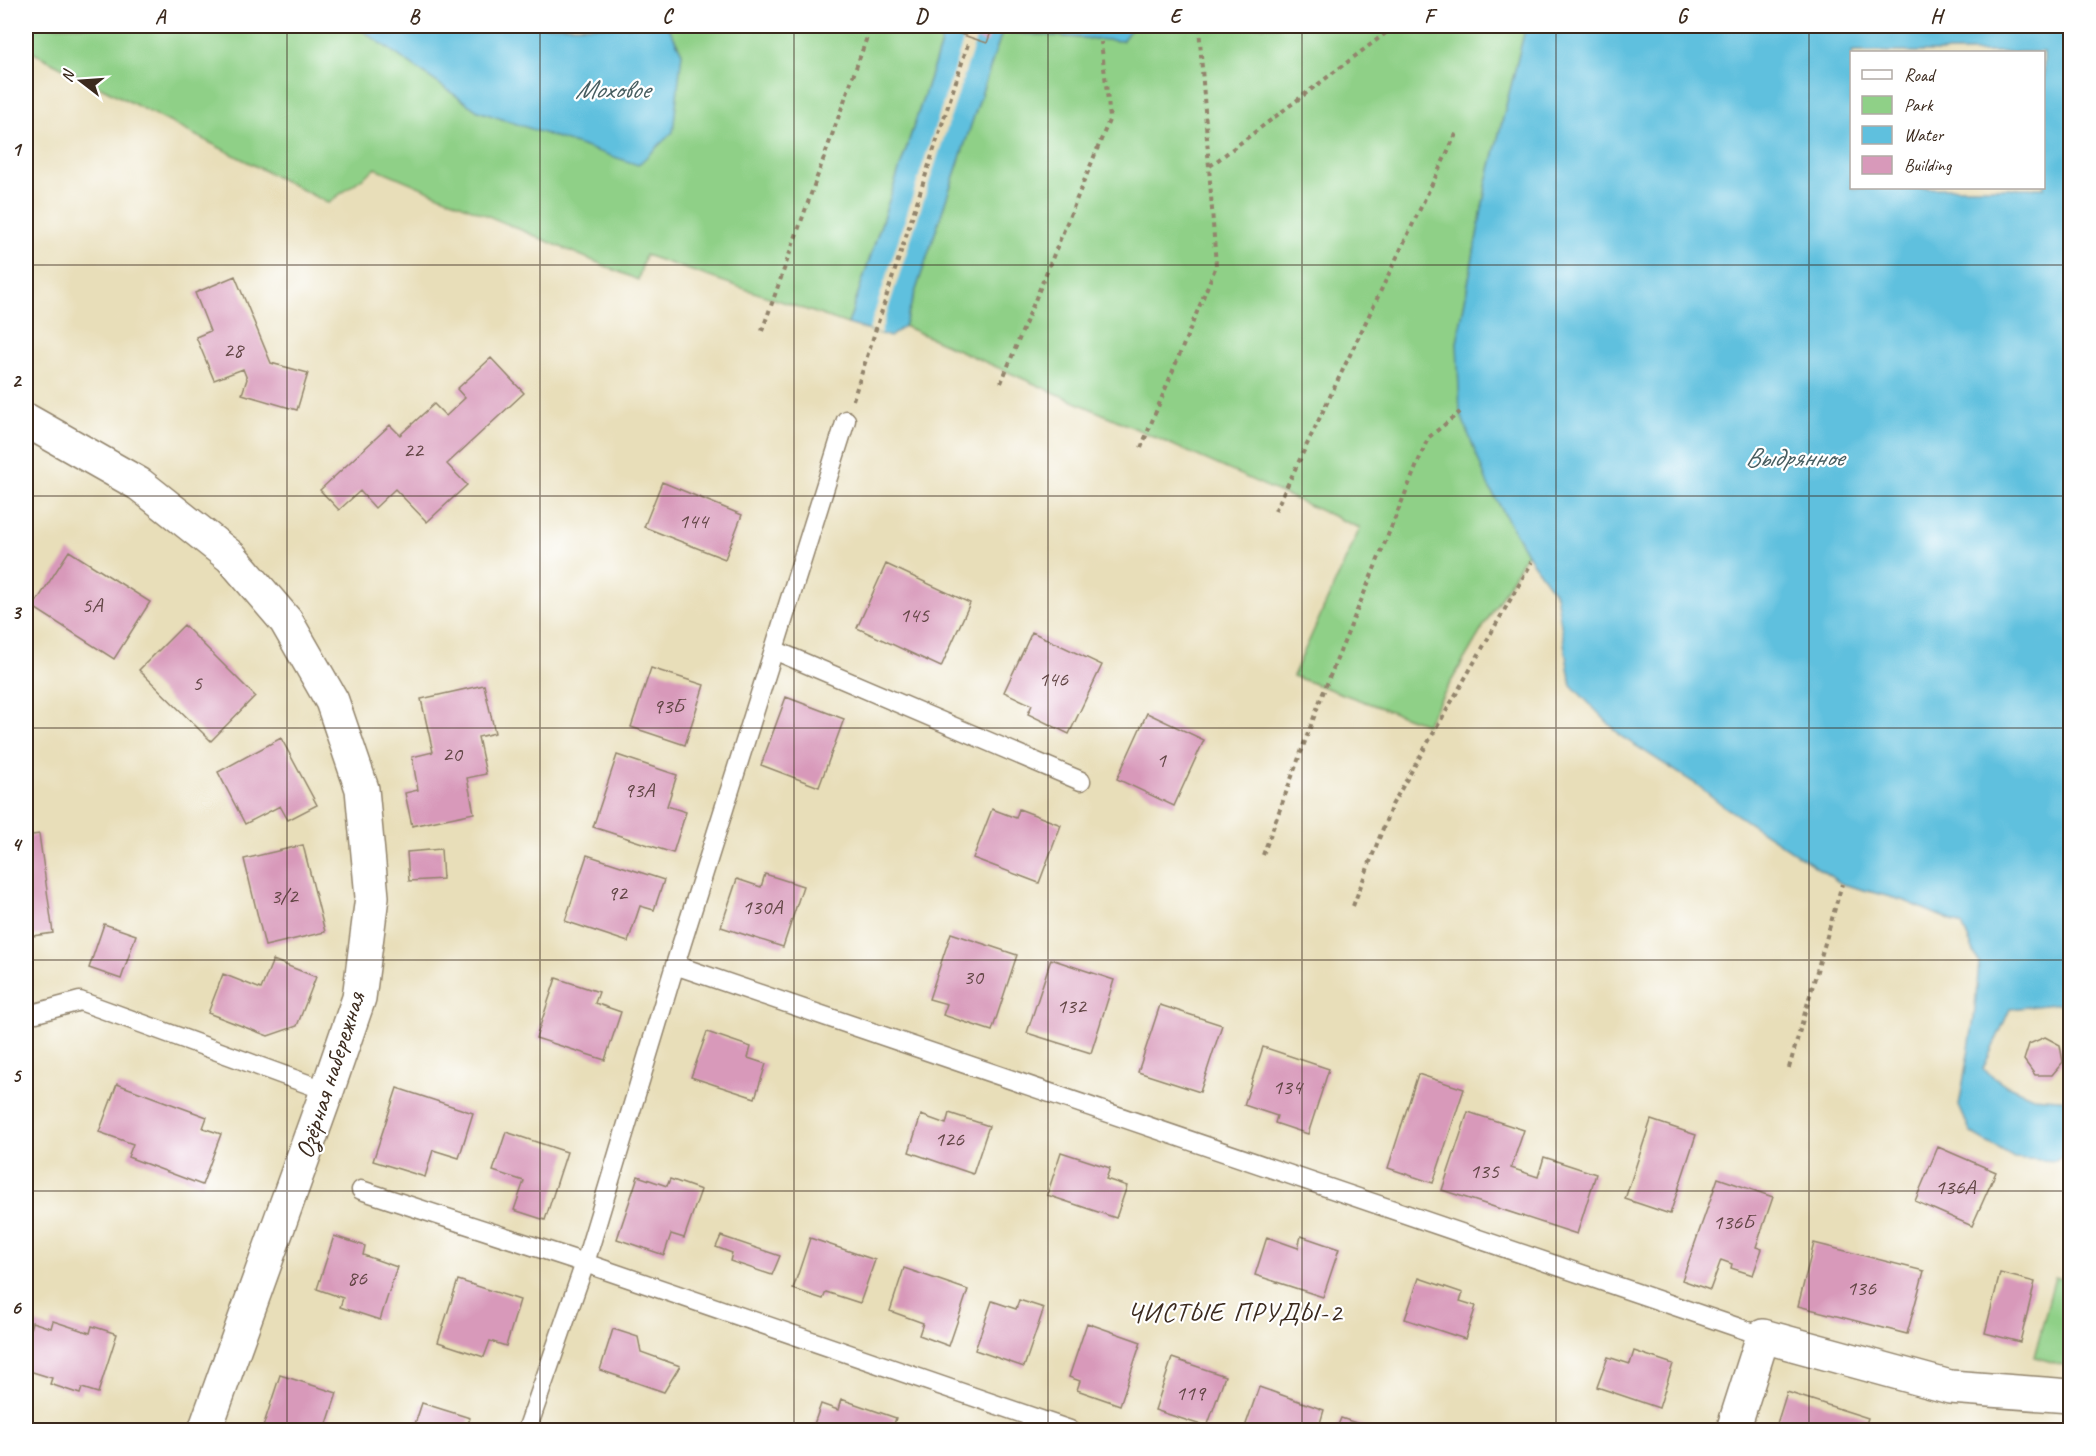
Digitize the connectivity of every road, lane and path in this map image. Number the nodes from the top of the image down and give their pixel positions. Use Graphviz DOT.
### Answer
graph roads {
  1 [pos="871,26"];
  2 [pos="1199,26"];
  3 [pos="1395,26"];
  4 [pos="1101,42"];
  5 [pos="968,44"];
  6 [pos="1458,130"];
  7 [pos="1209,167"];
  8 [pos="762,331"];
  9 [pos="1001,383"];
  10 [pos="1460,412"];
  11 [pos="26,420"];
  12 [pos="846,420"];
  13 [pos="1141,448"];
  14 [pos="1275,511"];
  15 [pos="1532,562"];
  16 [pos="774,650"];
  17 [pos="1081,781"];
  18 [pos="1263,855"];
  19 [pos="1842,884"];
  20 [pos="1353,906"];
  21 [pos="675,965"];
  22 [pos="36,1013"];
  23 [pos="1789,1068"];
  24 [pos="2070,1077"];
  25 [pos="327,1091"];
  26 [pos="2070,1091"];
  27 [pos="361,1190"];
  28 [pos="585,1263"];
  29 [pos="1763,1336"];
  30 [pos="2070,1396"];
  31 [pos="205,1431"];
  32 [pos="527,1431"];
  33 [pos="1070,1431"];
  34 [pos="1733,1431"];
  1 -- 8 [label="path"];
  2 -- 7 [label="path"];
  3 -- 7 [label="path"];
  4 -- 9 [label="path"];
  5 -- 12 [label="path"];
  6 -- 14 [label="path"];
  7 -- 13 [label="path"];
  10 -- 18 [label="path"];
  11 -- 25 [label="street, Озёрная набережная"];
  12 -- 16 [label="lane"];
  15 -- 20 [label="path"];
  16 -- 17 [label="lane"];
  16 -- 21 [label="lane"];
  19 -- 23 [label="path"];
  21 -- 28 [label="lane"];
  21 -- 29 [label="lane"];
  22 -- 25 [label="lane"];
  24 -- 26 [label="path"];
  25 -- 31 [label="street, Озёрная набережная"];
  27 -- 28 [label="lane"];
  28 -- 32 [label="lane"];
  28 -- 33 [label="lane"];
  29 -- 30 [label="street"];
  29 -- 34 [label="street"];
}
